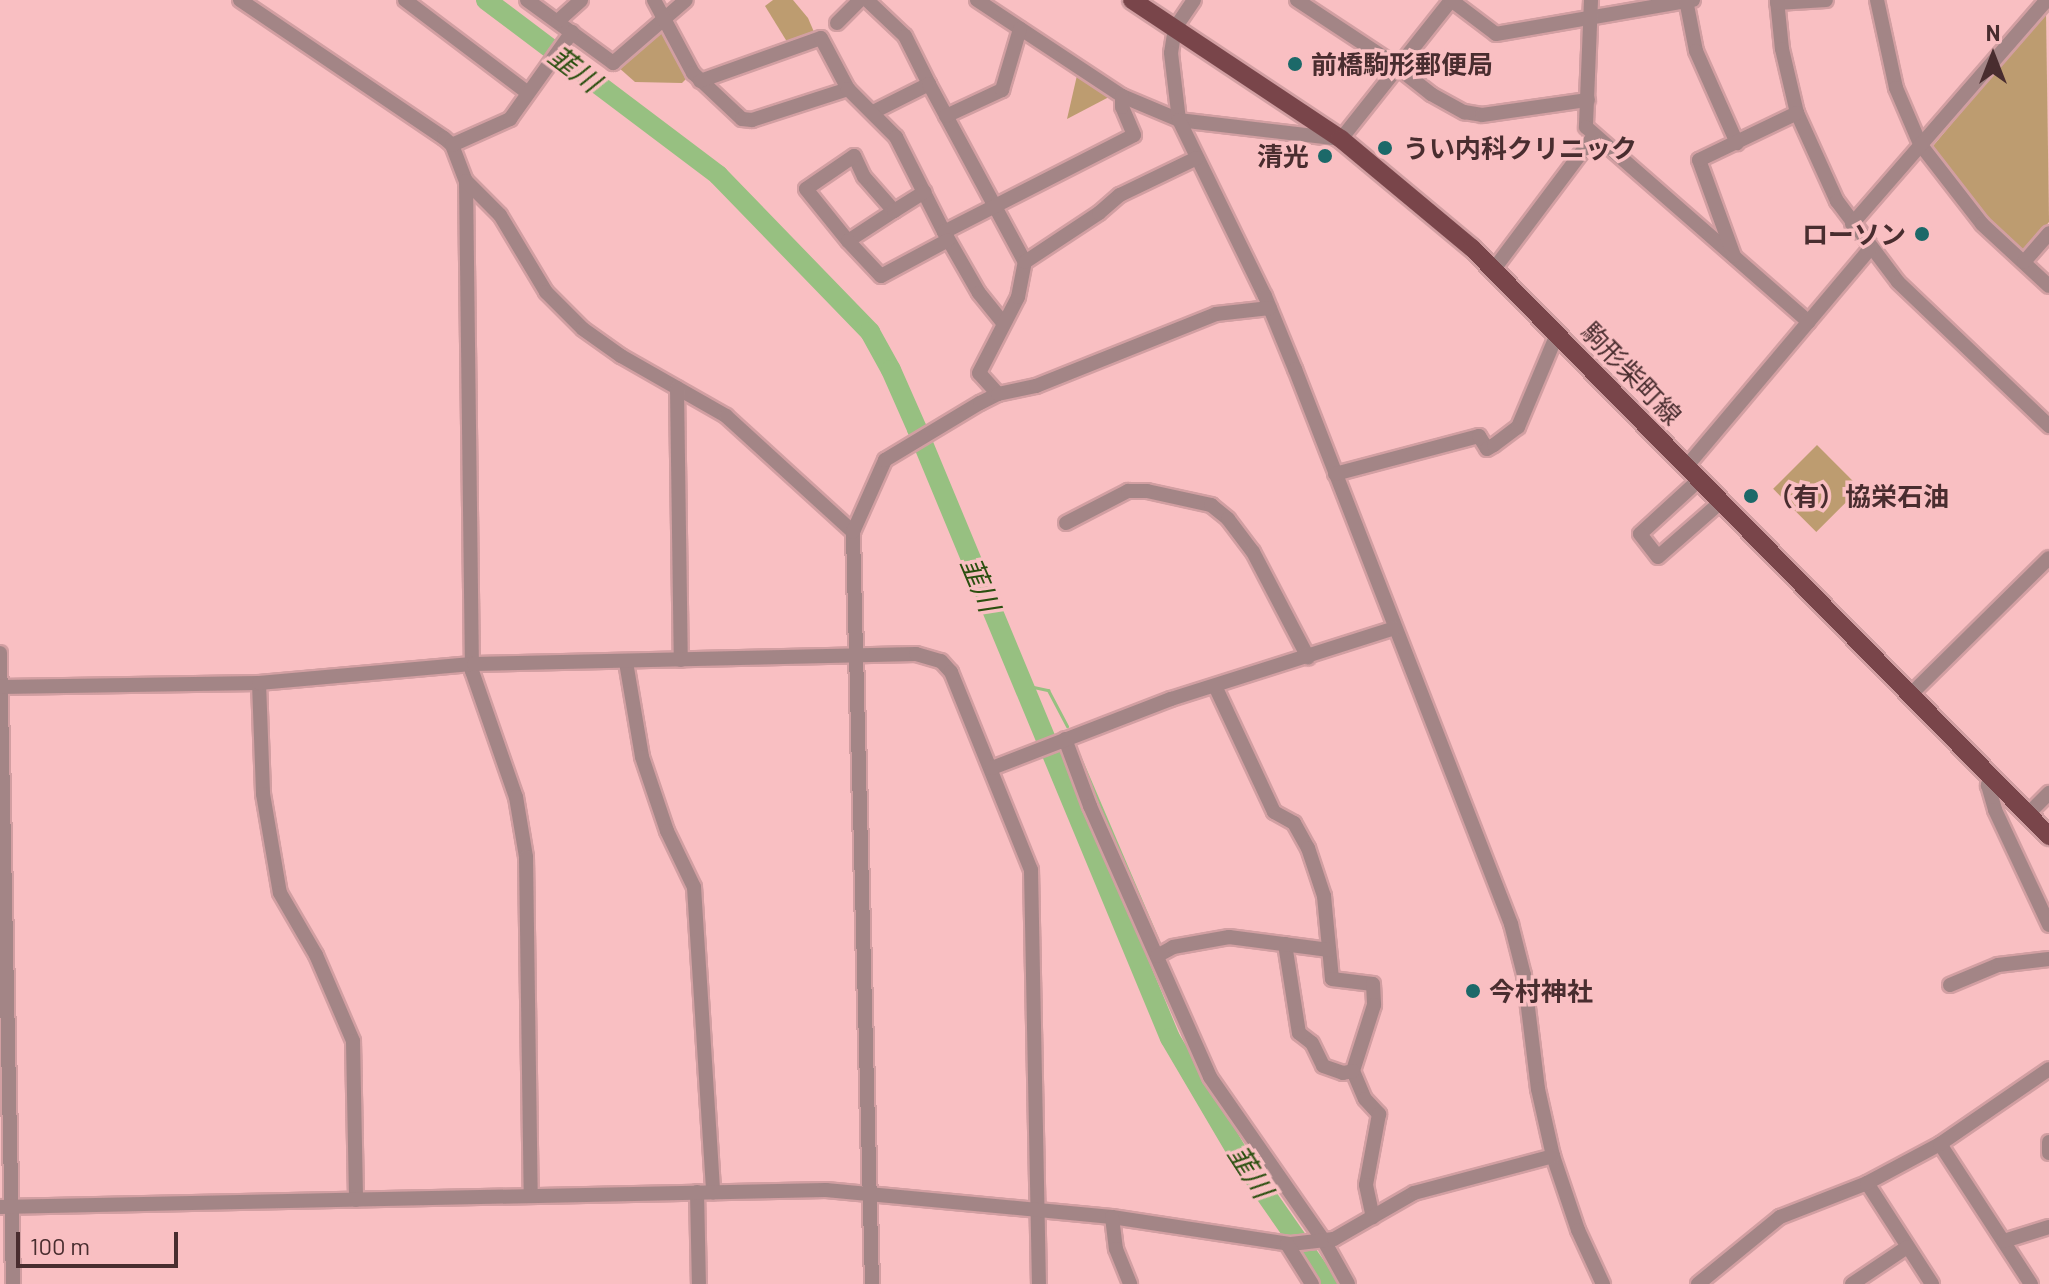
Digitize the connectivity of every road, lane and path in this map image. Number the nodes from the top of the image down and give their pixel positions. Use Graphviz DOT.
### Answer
graph roads {
  1 [pos="240,0"];
  2 [pos="405,0"];
  3 [pos="527,0"];
  4 [pos="581,0"];
  5 [pos="654,0"];
  6 [pos="686,0"];
  7 [pos="860,0"];
  8 [pos="867,0"];
  9 [pos="1132,0"];
  10 [pos="1194,0"];
  11 [pos="1297,0"];
  12 [pos="1451,0"];
  13 [pos="1591,0"];
  14 [pos="1686,0"];
  15 [pos="1693,0"];
  16 [pos="1826,0"];
  17 [pos="1877,0"];
  18 [pos="2047,0"];
  19 [pos="981,1"];
  20 [pos="1777,2"];
  21 [pos="662,17"];
  22 [pos="1589,19"];
  23 [pos="558,21"];
  24 [pos="837,23"];
  25 [pos="1175,28"];
  26 [pos="1020,29"];
  27 [pos="568,36"];
  28 [pos="1396,68"];
  29 [pos="700,81"];
  30 [pos="929,84"];
  31 [pos="848,89"];
  32 [pos="528,93"];
  33 [pos="1122,96"];
  34 [pos="1588,100"];
  35 [pos="873,112"];
  36 [pos="1797,113"];
  37 [pos="946,116"];
  38 [pos="1179,120"];
  39 [pos="1594,136"];
  40 [pos="1341,139"];
  41 [pos="1737,143"];
  42 [pos="1920,144"];
  43 [pos="452,145"];
  44 [pos="1197,158"];
  45 [pos="466,181"];
  46 [pos="924,192"];
  47 [pos="993,207"];
  48 [pos="894,211"];
  49 [pos="1852,224"];
  50 [pos="2049,233"];
  51 [pos="946,236"];
  52 [pos="848,241"];
  53 [pos="1870,249"];
  54 [pos="1735,258"];
  55 [pos="1025,262"];
  56 [pos="2024,262"];
  57 [pos="1494,269"];
  58 [pos="2049,286"];
  59 [pos="1270,308"];
  60 [pos="1809,322"];
  61 [pos="1003,323"];
  62 [pos="1557,334"];
  63 [pos="677,388"];
  64 [pos="998,394"];
  65 [pos="2049,426"];
  66 [pos="1694,473"];
  67 [pos="1335,474"];
  68 [pos="1722,501"];
  69 [pos="1066,523"];
  70 [pos="853,532"];
  71 [pos="2049,558"];
  72 [pos="1395,628"];
  73 [pos="0,653"];
  74 [pos="855,655"];
  75 [pos="1308,657"];
  76 [pos="681,660"];
  77 [pos="626,662"];
  78 [pos="474,664"];
  79 [pos="259,683"];
  80 [pos="1215,686"];
  81 [pos="0,687"];
  82 [pos="1912,693"];
  83 [pos="1062,740"];
  84 [pos="992,768"];
  85 [pos="1991,777"];
  86 [pos="2049,793"];
  87 [pos="2028,814"];
  88 [pos="2049,836"];
  89 [pos="2049,925"];
  90 [pos="1285,944"];
  91 [pos="1329,950"];
  92 [pos="1157,956"];
  93 [pos="2049,959"];
  94 [pos="1950,985"];
  95 [pos="1353,1071"];
  96 [pos="2048,1073"];
  97 [pos="2049,1142"];
  98 [pos="1940,1144"];
  99 [pos="2049,1153"];
  100 [pos="1553,1156"];
  101 [pos="1867,1183"];
  102 [pos="697,1192"];
  103 [pos="713,1192"];
  104 [pos="871,1194"];
  105 [pos="531,1195"];
  106 [pos="356,1200"];
  107 [pos="6,1206"];
  108 [pos="1037,1210"];
  109 [pos="1112,1217"];
  110 [pos="1373,1217"];
  111 [pos="2049,1227"];
  112 [pos="1322,1241"];
  113 [pos="2004,1241"];
  114 [pos="1289,1244"];
  115 [pos="1907,1247"];
  116 [pos="13,1284"];
  117 [pos="699,1284"];
  118 [pos="872,1284"];
  119 [pos="1039,1284"];
  120 [pos="1130,1284"];
  121 [pos="1312,1284"];
  122 [pos="1348,1284"];
  123 [pos="1603,1284"];
  124 [pos="1698,1284"];
  125 [pos="1852,1284"];
  126 [pos="1932,1284"];
  127 [pos="2031,1284"];
  1 -- 43 [label="street"];
  2 -- 32 [label="street"];
  3 -- 23 [label="street"];
  4 -- 23 [label="street"];
  5 -- 21 [label="street"];
  6 -- 21 [label="street"];
  7 -- 24 [label="street"];
  8 -- 30 [label="street"];
  9 -- 25 [label="main road, 駒形柴町線"];
  10 -- 25 [label="street"];
  11 -- 28 [label="street"];
  12 -- 22 [label="street"];
  12 -- 28 [label="street"];
  13 -- 22 [label="street"];
  14 -- 15 [label="street"];
  14 -- 22 [label="street"];
  14 -- 41 [label="street"];
  16 -- 20 [label="street"];
  17 -- 42 [label="street"];
  18 -- 42 [label="street"];
  19 -- 26 [label="street"];
  20 -- 36 [label="street"];
  21 -- 27 [label="street"];
  21 -- 29 [label="street"];
  22 -- 34 [label="street"];
  23 -- 27 [label="street"];
  25 -- 38 [label="street"];
  25 -- 40 [label="main road, 駒形柴町線"];
  26 -- 33 [label="street"];
  26 -- 37 [label="street"];
  27 -- 32 [label="street"];
  28 -- 34 [label="street"];
  28 -- 40 [label="street"];
  29 -- 31 [label="street"];
  29 -- 31 [label="street"];
  30 -- 35 [label="street"];
  30 -- 37 [label="street"];
  31 -- 35 [label="street"];
  32 -- 43 [label="street"];
  33 -- 38 [label="street"];
  33 -- 47 [label="street"];
  34 -- 39 [label="street"];
  35 -- 46 [label="street"];
  36 -- 41 [label="street"];
  36 -- 49 [label="street"];
  37 -- 47 [label="street"];
  38 -- 40 [label="street"];
  38 -- 44 [label="street"];
  39 -- 54 [label="street"];
  39 -- 57 [label="street"];
  40 -- 57 [label="main road, 駒形柴町線"];
  41 -- 54 [label="street"];
  42 -- 49 [label="street"];
  42 -- 56 [label="street"];
  43 -- 45 [label="street"];
  44 -- 55 [label="street"];
  44 -- 59 [label="street"];
  45 -- 63 [label="street"];
  45 -- 78 [label="street"];
  46 -- 48 [label="street"];
  46 -- 51 [label="street"];
  47 -- 51 [label="street"];
  47 -- 55 [label="street"];
  48 -- 52 [label="street"];
  48 -- 52 [label="street"];
  49 -- 53 [label="street"];
  50 -- 56 [label="street"];
  51 -- 52 [label="street"];
  51 -- 61 [label="street"];
  53 -- 60 [label="street"];
  53 -- 65 [label="street"];
  54 -- 60 [label="street"];
  55 -- 61 [label="street"];
  56 -- 58 [label="street"];
  57 -- 62 [label="main road, 駒形柴町線"];
  59 -- 64 [label="street"];
  59 -- 67 [label="street"];
  60 -- 66 [label="street"];
  61 -- 64 [label="street"];
  62 -- 66 [label="main road, 駒形柴町線"];
  62 -- 67 [label="street"];
  63 -- 70 [label="street"];
  63 -- 76 [label="street"];
  64 -- 70 [label="street"];
  66 -- 68 [label="main road, 駒形柴町線"];
  66 -- 68 [label="street"];
  67 -- 72 [label="street"];
  68 -- 82 [label="main road, 駒形柴町線"];
  69 -- 75 [label="street"];
  70 -- 74 [label="street"];
  71 -- 82 [label="street"];
  72 -- 75 [label="street"];
  72 -- 100 [label="street"];
  73 -- 81 [label="street"];
  74 -- 76 [label="street"];
  74 -- 84 [label="street"];
  74 -- 104 [label="street"];
  75 -- 80 [label="street"];
  76 -- 77 [label="street"];
  77 -- 78 [label="street"];
  77 -- 103 [label="street"];
  78 -- 79 [label="street"];
  78 -- 105 [label="street"];
  79 -- 81 [label="street"];
  79 -- 106 [label="street"];
  80 -- 83 [label="street"];
  80 -- 91 [label="street"];
  81 -- 107 [label="street"];
  82 -- 85 [label="main road, 駒形柴町線"];
  83 -- 84 [label="street"];
  83 -- 92 [label="street"];
  84 -- 108 [label="street"];
  85 -- 87 [label="main road, 駒形柴町線"];
  85 -- 89 [label="street"];
  86 -- 87 [label="street"];
  87 -- 88 [label="main road, 駒形柴町線"];
  90 -- 91 [label="street"];
  90 -- 92 [label="street"];
  90 -- 95 [label="street"];
  91 -- 95 [label="street"];
  92 -- 112 [label="street"];
  93 -- 94 [label="street"];
  95 -- 110 [label="street"];
  96 -- 98 [label="street"];
  97 -- 99 [label="street"];
  98 -- 101 [label="street"];
  98 -- 113 [label="street"];
  100 -- 110 [label="street"];
  100 -- 123 [label="street"];
  101 -- 115 [label="street"];
  101 -- 124 [label="street"];
  102 -- 103 [label="street"];
  102 -- 105 [label="street"];
  102 -- 117 [label="street"];
  103 -- 104 [label="street"];
  104 -- 108 [label="street"];
  104 -- 118 [label="street"];
  105 -- 106 [label="street"];
  106 -- 107 [label="street"];
  107 -- 116 [label="street"];
  108 -- 109 [label="street"];
  108 -- 119 [label="street"];
  109 -- 114 [label="street"];
  109 -- 120 [label="street"];
  110 -- 112 [label="street"];
  111 -- 113 [label="street"];
  112 -- 114 [label="street"];
  112 -- 122 [label="street"];
  113 -- 127 [label="street"];
  114 -- 121 [label="street"];
  115 -- 125 [label="street"];
  115 -- 126 [label="street"];
}
